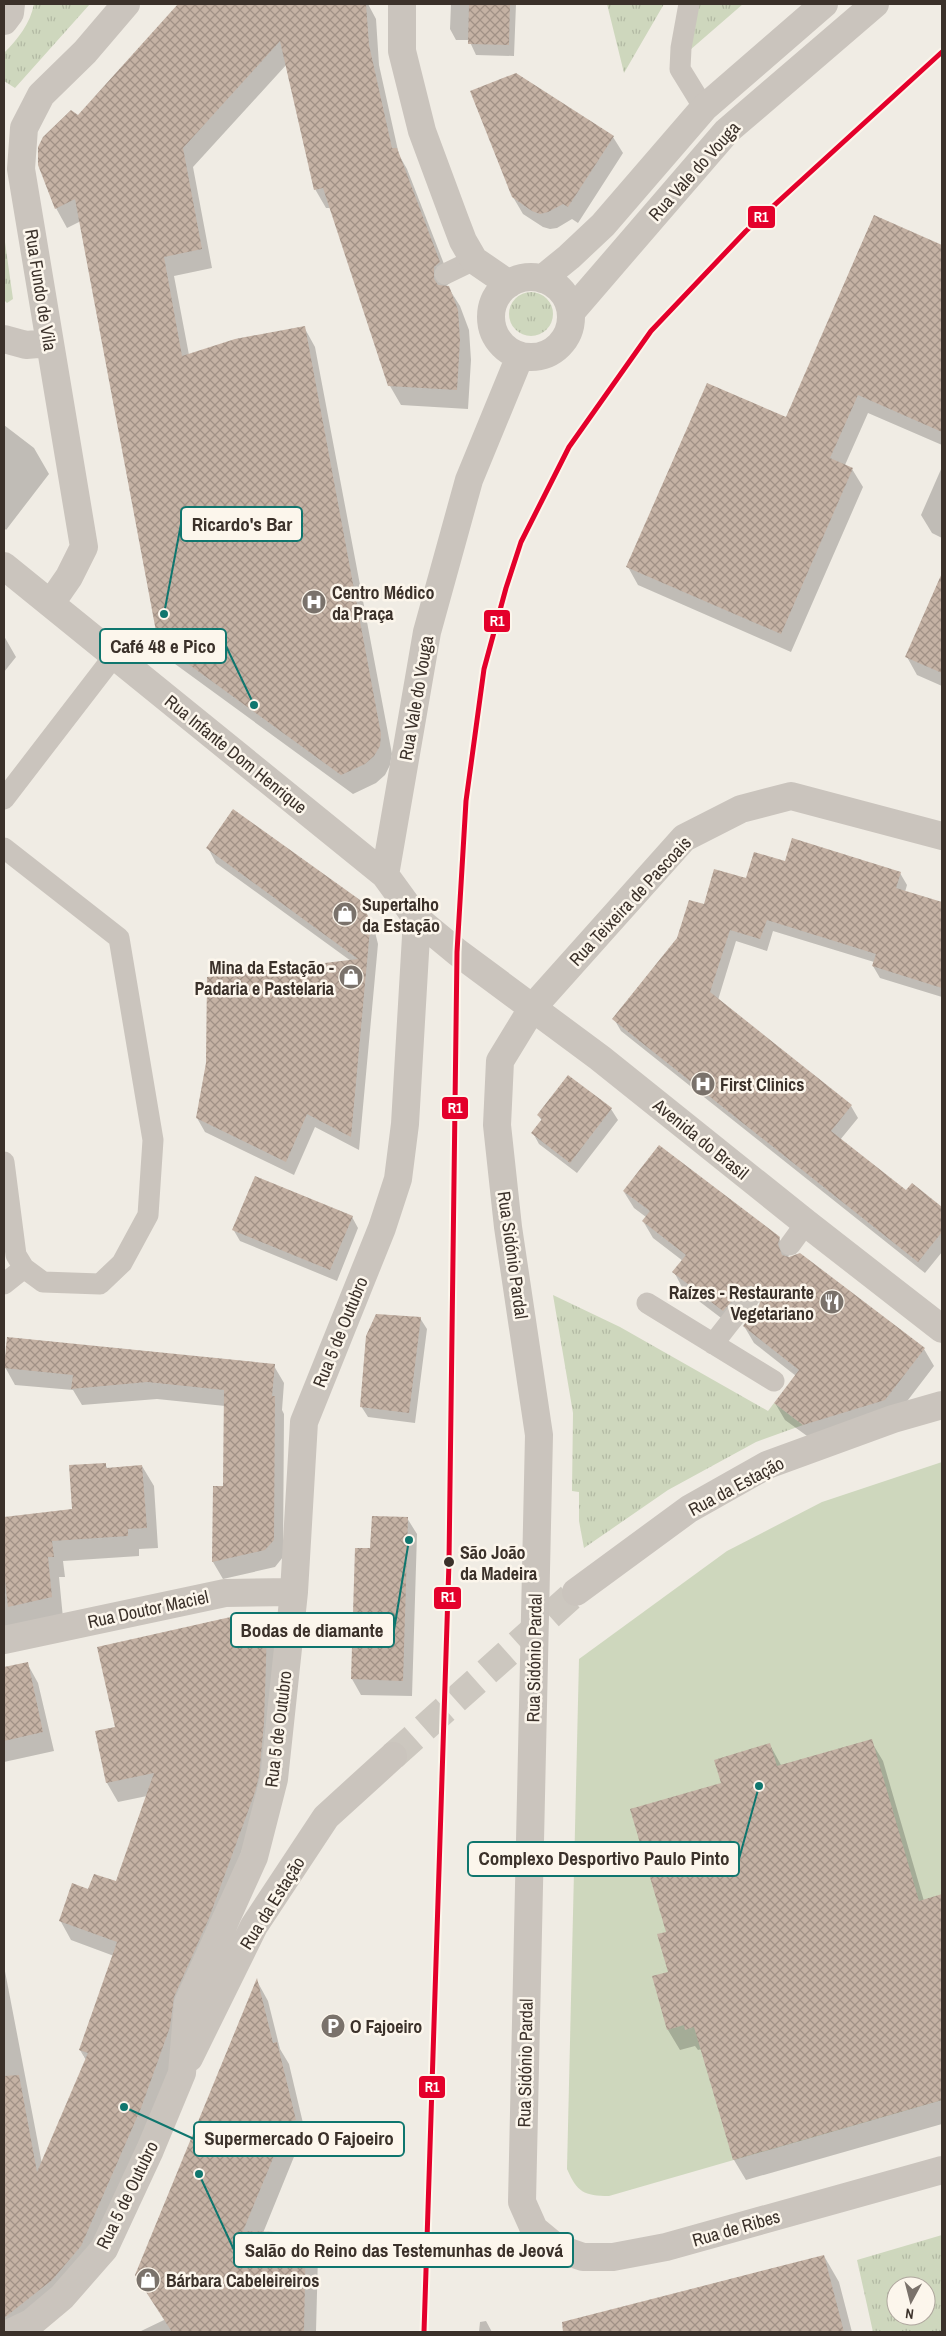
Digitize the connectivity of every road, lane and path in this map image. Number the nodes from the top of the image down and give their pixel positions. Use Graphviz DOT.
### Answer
graph roads {
  1 [pos="11,4"];
  2 [pos="126,4"];
  3 [pos="402,4"];
  4 [pos="688,4"];
  5 [pos="824,4"];
  6 [pos="875,4"];
  7 [pos="4,21"];
  8 [pos="704,108"];
  9 [pos="474,260"];
  10 [pos="445,274"];
  11 [pos="542,279"];
  12 [pos="508,284"];
  13 [pos="571,312"];
  14 [pos="4,339"];
  15 [pos="50,344"];
  16 [pos="520,356"];
  17 [pos="4,566"];
  18 [pos="51,603"];
  19 [pos="114,656"];
  20 [pos="4,799"];
  21 [pos="942,836"];
  22 [pos="4,848"];
  23 [pos="385,874"];
  24 [pos="417,919"];
  25 [pos="458,952"];
  26 [pos="533,1007"];
  27 [pos="4,1172"];
  28 [pos="6,1208"];
  29 [pos="806,1223"];
  30 [pos="9,1243"];
  31 [pos="790,1245"];
  32 [pos="24,1268"];
  33 [pos="4,1284"];
  34 [pos="749,1298"];
  35 [pos="647,1302"];
  36 [pos="942,1329"];
  37 [pos="713,1344"];
  38 [pos="774,1381"];
  39 [pos="942,1405"];
  40 [pos="294,1592"];
  41 [pos="576,1592"];
  42 [pos="4,1640"];
  43 [pos="393,1756"];
  44 [pos="182,2072"];
  45 [pos="942,2170"];
  46 [pos="534,2229"];
  47 [pos="12,2332"];
  1 -- 7 [label="street"];
  2 -- 15 [label="street, Rua Fundo de Vila"];
  3 -- 9 [label="street"];
  4 -- 8 [label="lane"];
  5 -- 8 [label="street, Rua Vale do Vouga"];
  6 -- 13 [label="street, Rua Vale do Vouga"];
  8 -- 11 [label="street, Rua Vale do Vouga"];
  9 -- 10 [label="lane"];
  9 -- 12 [label="street"];
  11 -- 12 [label="street"];
  11 -- 13 [label="street"];
  12 -- 16 [label="street"];
  13 -- 16 [label="street, Rua Vale do Vouga"];
  14 -- 15 [label="street"];
  15 -- 18 [label="street, Rua Fundo de Vila"];
  16 -- 23 [label="street, Rua Vale do Vouga"];
  17 -- 18 [label="street, Rua Infante Dom Henrique"];
  18 -- 19 [label="street, Rua Infante Dom Henrique"];
  19 -- 20 [label="lane"];
  19 -- 23 [label="street, Rua Infante Dom Henrique"];
  21 -- 26 [label="street, Rua Teixeira de Pascoais"];
  22 -- 32 [label="lane"];
  23 -- 24 [label="street, Rua Infante Dom Henrique"];
  24 -- 25 [label="street, Rua Infante Dom Henrique"];
  24 -- 40 [label="street, Rua 5 de Outubro"];
  25 -- 26 [label="street, Avenida do Brasil"];
  26 -- 29 [label="street, Avenida do Brasil"];
  26 -- 46 [label="street, Rua Sidónio Pardal"];
  27 -- 28 [label="lane"];
  28 -- 30 [label="lane"];
  29 -- 31 [label="lane"];
  29 -- 36 [label="street, Avenida do Brasil"];
  30 -- 32 [label="lane"];
  32 -- 33 [label="lane"];
  34 -- 37 [label="lane"];
  35 -- 37 [label="lane"];
  37 -- 38 [label="lane"];
  39 -- 41 [label="street, Rua da Estação"];
  40 -- 42 [label="street, Rua Doutor Maciel"];
  40 -- 44 [label="street, Rua 5 de Outubro"];
  43 -- 44 [label="street, Rua da Estação"];
  44 -- 47 [label="street, Rua 5 de Outubro"];
  45 -- 46 [label="street, Rua de Ribes"];
}
